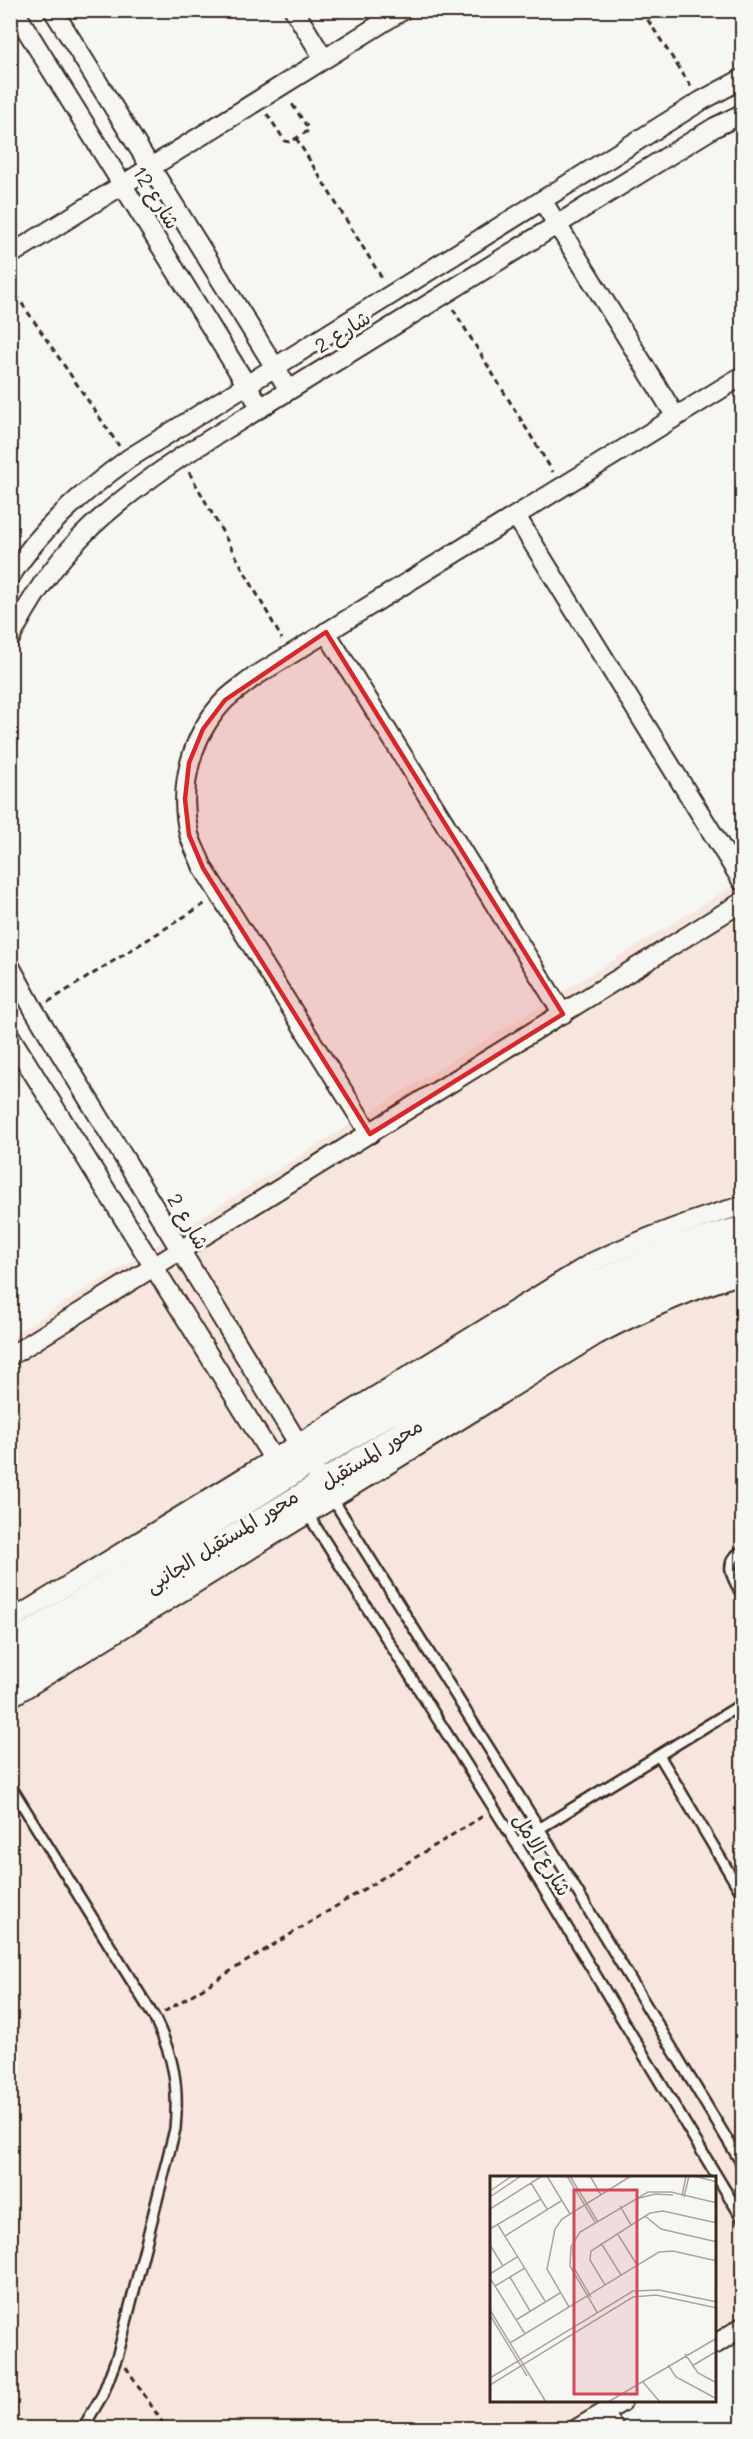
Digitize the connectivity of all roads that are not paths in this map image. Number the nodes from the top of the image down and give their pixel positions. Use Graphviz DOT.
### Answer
graph roads {
  1 [pos="14,10"];
  2 [pos="53,10"];
  3 [pos="294,10"];
  4 [pos="403,10"];
  5 [pos="324,59"];
  6 [pos="742,79"];
  7 [pos="742,114"];
  8 [pos="151,167"];
  9 [pos="123,185"];
  10 [pos="542,200"];
  11 [pos="557,225"];
  12 [pos="10,255"];
  13 [pos="274,366"];
  14 [pos="742,376"];
  15 [pos="245,384"];
  16 [pos="289,390"];
  17 [pos="261,408"];
  18 [pos="676,417"];
  19 [pos="516,516"];
  20 [pos="10,577"];
  21 [pos="326,632"];
  22 [pos="10,639"];
  23 [pos="742,881"];
  24 [pos="742,902"];
  25 [pos="10,966"];
  26 [pos="563,1014"];
  27 [pos="10,1036"];
  28 [pos="370,1134"];
  29 [pos="742,1206"];
  30 [pos="742,1230"];
  31 [pos="181,1251"];
  32 [pos="742,1255"];
  33 [pos="154,1267"];
  34 [pos="742,1274"];
  35 [pos="10,1356"];
  36 [pos="304,1452"];
  37 [pos="279,1467"];
  38 [pos="327,1491"];
  39 [pos="303,1506"];
  40 [pos="742,1551"];
  41 [pos="742,1595"];
  42 [pos="10,1621"];
  43 [pos="10,1647"];
  44 [pos="10,1676"];
  45 [pos="10,1698"];
  46 [pos="742,1704"];
  47 [pos="659,1755"];
  48 [pos="10,1785"];
  49 [pos="539,1828"];
  50 [pos="516,1843"];
  51 [pos="742,1894"];
  52 [pos="742,2164"];
  53 [pos="717,2176"];
  54 [pos="717,2177"];
  55 [pos="742,2218"];
  56 [pos="742,2327"];
  57 [pos="717,2343"];
  58 [pos="620,2403"];
  59 [pos="604,2413"];
  60 [pos="83,2428"];
  61 [pos="578,2428"];
  62 [pos="614,2428"];
  1 -- 9 [label="street, شارع 12"];
  2 -- 8 [label="street, شارع 12"];
  3 -- 5 [label="street"];
  4 -- 5 [label="street"];
  5 -- 8 [label="street"];
  6 -- 10 [label="street, شارع 2"];
  7 -- 11 [label="street, شارع 2"];
  8 -- 9 [label="street"];
  8 -- 13 [label="street, شارع 12"];
  9 -- 12 [label="street"];
  9 -- 15 [label="street, شارع 12"];
  10 -- 11 [label="street"];
  10 -- 13 [label="street, شارع 2"];
  11 -- 16 [label="street, شارع 2"];
  11 -- 18 [label="street"];
  13 -- 15 [label="street, شارع 2"];
  13 -- 16 [label="street, شارع 12"];
  14 -- 18 [label="street"];
  15 -- 17 [label="street, شارع 12"];
  15 -- 20 [label="street, شارع 2"];
  16 -- 17 [label="street, شارع 2"];
  17 -- 22 [label="street, شارع 2"];
  18 -- 19 [label="street"];
  19 -- 21 [label="street"];
  19 -- 23 [label="street"];
  21 -- 26 [label="street"];
  21 -- 28 [label="street"];
  24 -- 26 [label="street"];
  25 -- 31 [label="street, شارع 2"];
  26 -- 28 [label="street"];
  27 -- 33 [label="street"];
  28 -- 31 [label="street"];
  29 -- 36 [label="street"];
  30 -- 36 [label="street, محور المستقبل"];
  31 -- 33 [label="street"];
  31 -- 36 [label="street, شارع 2"];
  32 -- 38 [label="street, محور المستقبل"];
  33 -- 35 [label="street"];
  33 -- 37 [label="street"];
  34 -- 38 [label="street"];
  36 -- 37 [label="street, محور المستقبل"];
  36 -- 38 [label="street, شارع 2"];
  37 -- 39 [label="street"];
  37 -- 42 [label="street, محور المستقبل الجانبى"];
  37 -- 43 [label="street, محور المستقبل"];
  38 -- 39 [label="street, محور المستقبل"];
  38 -- 49 [label="lane, شارع الامل"];
  39 -- 44 [label="street, محور المستقبل"];
  39 -- 45 [label="street, محور المستقبل الجانبى"];
  39 -- 50 [label="lane, شارع الامل"];
  40 -- 41 [label="lane"];
  46 -- 47 [label="lane"];
  47 -- 49 [label="lane"];
  47 -- 51 [label="lane"];
  48 -- 60 [label="lane"];
  49 -- 50 [label="lane"];
  49 -- 52 [label="lane, شارع الامل"];
  50 -- 53 [label="lane, شارع الامل"];
  54 -- 55 [label="lane, شارع الامل"];
  56 -- 57 [label="street"];
  58 -- 59 [label="street"];
  59 -- 61 [label="street"];
  59 -- 62 [label="street"];
}
